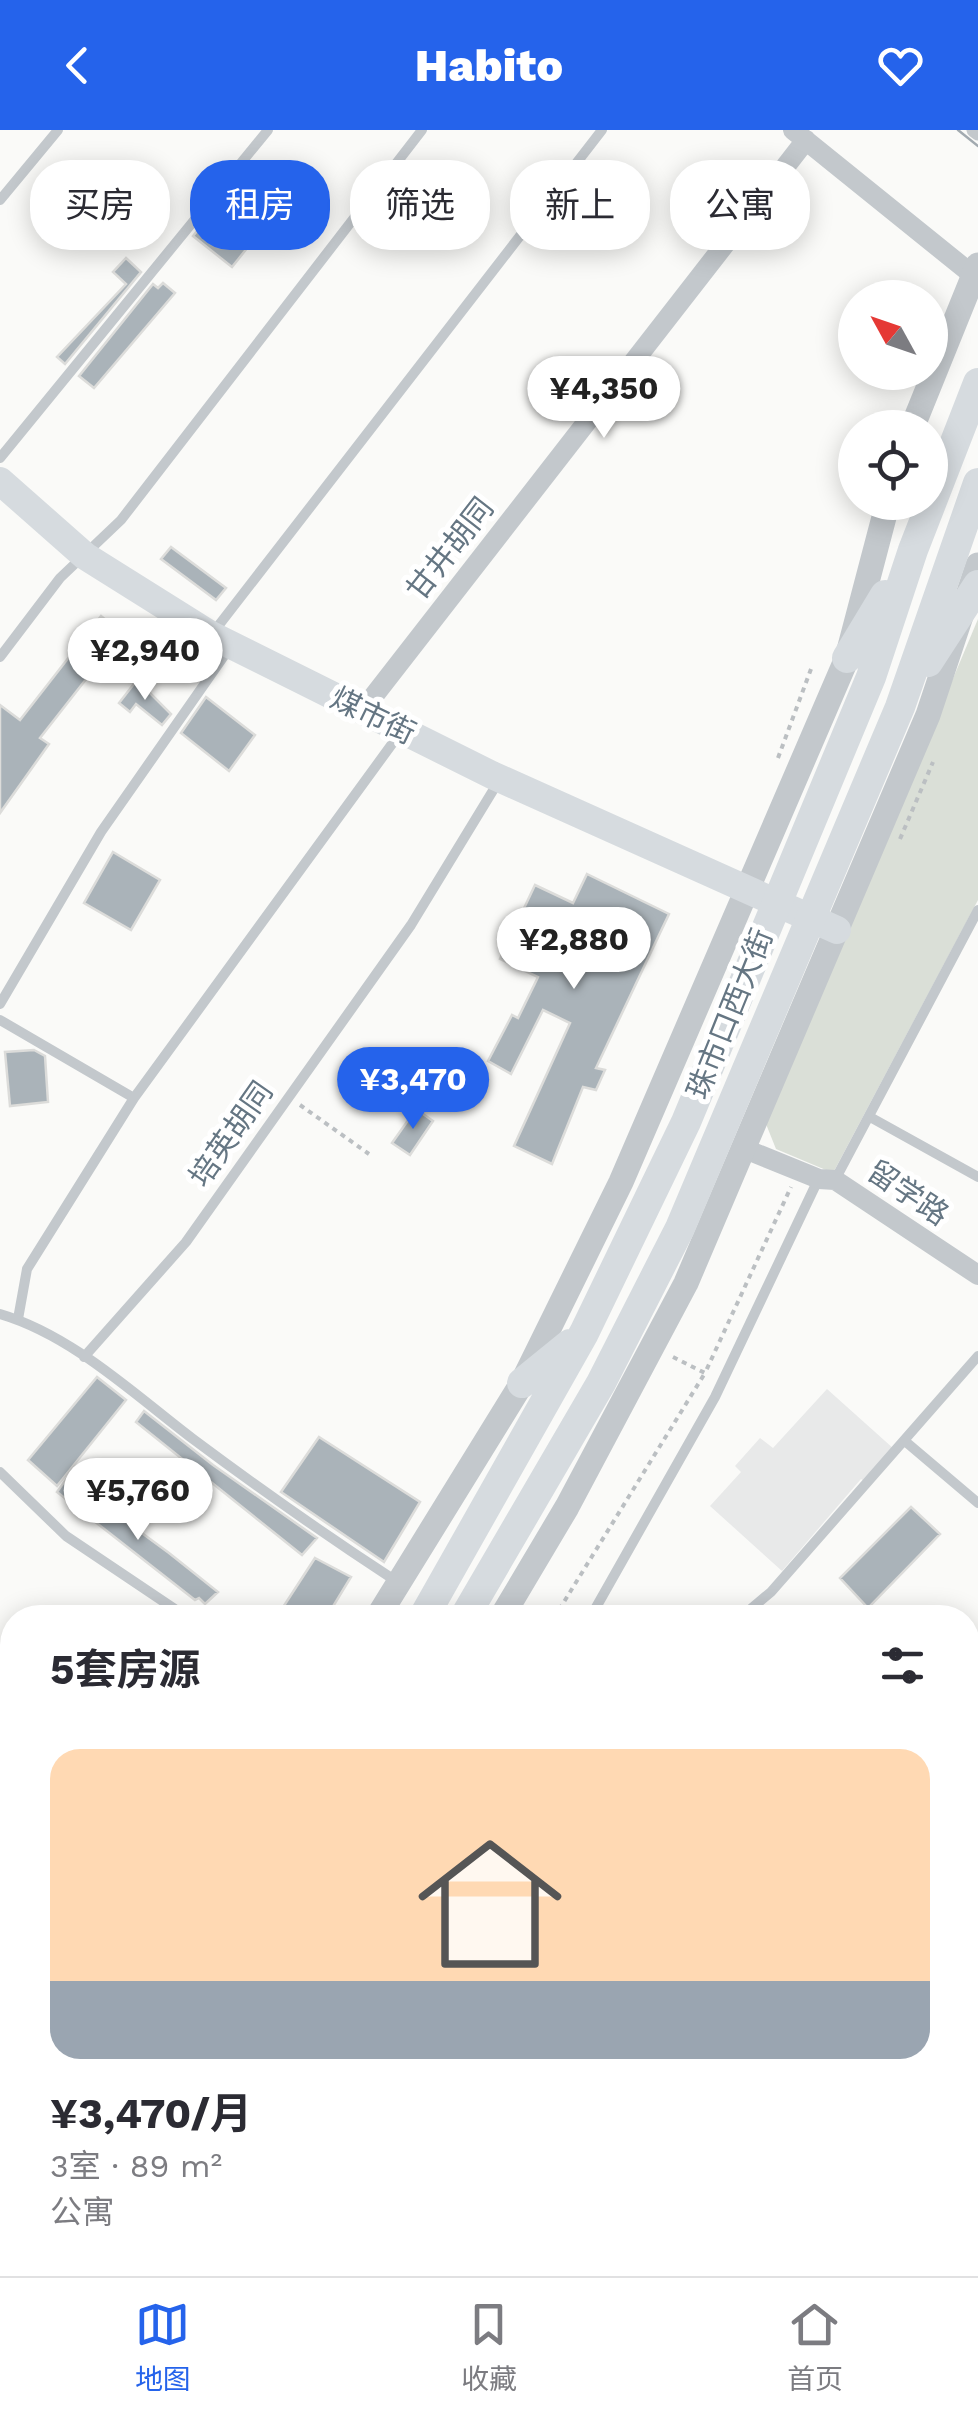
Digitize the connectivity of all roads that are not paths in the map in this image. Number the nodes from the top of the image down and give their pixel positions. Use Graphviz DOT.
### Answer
graph roads {
  1 [pos="58,130"];
  2 [pos="268,130"];
  3 [pos="422,130"];
  4 [pos="602,130"];
  5 [pos="800,135"];
  6 [pos="0,200"];
  7 [pos="976,271"];
  8 [pos="978,384"];
  9 [pos="919,410"];
  10 [pos="0,458"];
  11 [pos="0,481"];
  12 [pos="978,483"];
  13 [pos="978,516"];
  14 [pos="883,520"];
  15 [pos="913,550"];
  16 [pos="85,556"];
  17 [pos="978,566"];
  18 [pos="973,593"];
  19 [pos="221,640"];
  20 [pos="0,657"];
  21 [pos="847,658"];
  22 [pos="900,708"];
  23 [pos="362,711"];
  24 [pos="402,729"];
  25 [pos="501,778"];
  26 [pos="746,889"];
  27 [pos="775,903"];
  28 [pos="978,910"];
  29 [pos="824,924"];
  30 [pos="0,1004"];
  31 [pos="0,1020"];
  32 [pos="134,1098"];
  33 [pos="870,1117"];
  34 [pos="745,1149"];
  35 [pos="978,1177"];
  36 [pos="827,1179"];
  37 [pos="978,1275"];
  38 [pos="0,1314"];
  39 [pos="18,1319"];
  40 [pos="584,1333"];
  41 [pos="978,1356"];
  42 [pos="84,1357"];
  43 [pos="522,1383"];
  44 [pos="906,1442"];
  45 [pos="0,1472"];
  46 [pos="978,1503"];
  47 [pos="399,1583"];
  48 [pos="169,1605"];
  49 [pos="385,1605"];
  50 [pos="431,1605"];
  51 [pos="472,1605"];
  52 [pos="509,1605"];
  53 [pos="597,1605"];
  54 [pos="756,1605"];
  1 -- 6 [label="lane"];
  2 -- 10 [label="lane"];
  3 -- 16 [label="lane"];
  4 -- 19 [label="lane"];
  5 -- 7 [label="street"];
  5 -- 23 [label="street, 甘井胡同"];
  7 -- 9 [label="street"];
  8 -- 15 [label="main road, 珠市口西大街"];
  11 -- 16 [label="main road, 煤市街"];
  12 -- 22 [label="main road, 珠市口西大街"];
  13 -- 18 [label="main road"];
  14 -- 21 [label="street, 珠市口西大街"];
  15 -- 21 [label="main road"];
  15 -- 27 [label="main road, 珠市口西大街"];
  16 -- 19 [label="main road, 煤市街"];
  16 -- 20 [label="lane"];
  17 -- 18 [label="street, 珠市口西大街"];
  18 -- 22 [label="main road"];
  18 -- 29 [label="street, 珠市口西大街"];
  19 -- 23 [label="main road, 煤市街"];
  19 -- 30 [label="lane"];
  21 -- 26 [label="street, 珠市口西大街"];
  22 -- 29 [label="main road, 珠市口西大街"];
  23 -- 24 [label="main road, 煤市街"];
  24 -- 25 [label="main road, 煤市街"];
  24 -- 32 [label="lane"];
  25 -- 26 [label="main road, 煤市街"];
  25 -- 42 [label="lane, 培英胡同"];
  26 -- 27 [label="main road, 煤市街"];
  26 -- 43 [label="street, 珠市口西大街"];
  27 -- 29 [label="main road, 煤市街"];
  27 -- 40 [label="main road, 珠市口西大街"];
  28 -- 33 [label="lane"];
  29 -- 34 [label="street, 珠市口西大街"];
  29 -- 51 [label="main road, 珠市口西大街"];
  31 -- 32 [label="lane"];
  32 -- 39 [label="lane"];
  33 -- 35 [label="lane"];
  33 -- 36 [label="lane"];
  34 -- 36 [label="street, 留学路"];
  34 -- 52 [label="street, 珠市口西大街"];
  36 -- 37 [label="street, 留学路"];
  36 -- 53 [label="lane"];
  38 -- 39 [label="lane"];
  39 -- 42 [label="lane"];
  40 -- 43 [label="main road"];
  40 -- 50 [label="main road, 珠市口西大街"];
  41 -- 44 [label="lane"];
  42 -- 47 [label="lane"];
  43 -- 47 [label="street, 珠市口西大街"];
  44 -- 46 [label="lane"];
  44 -- 54 [label="lane"];
  45 -- 48 [label="lane"];
  47 -- 49 [label="street, 珠市口西大街"];
}
